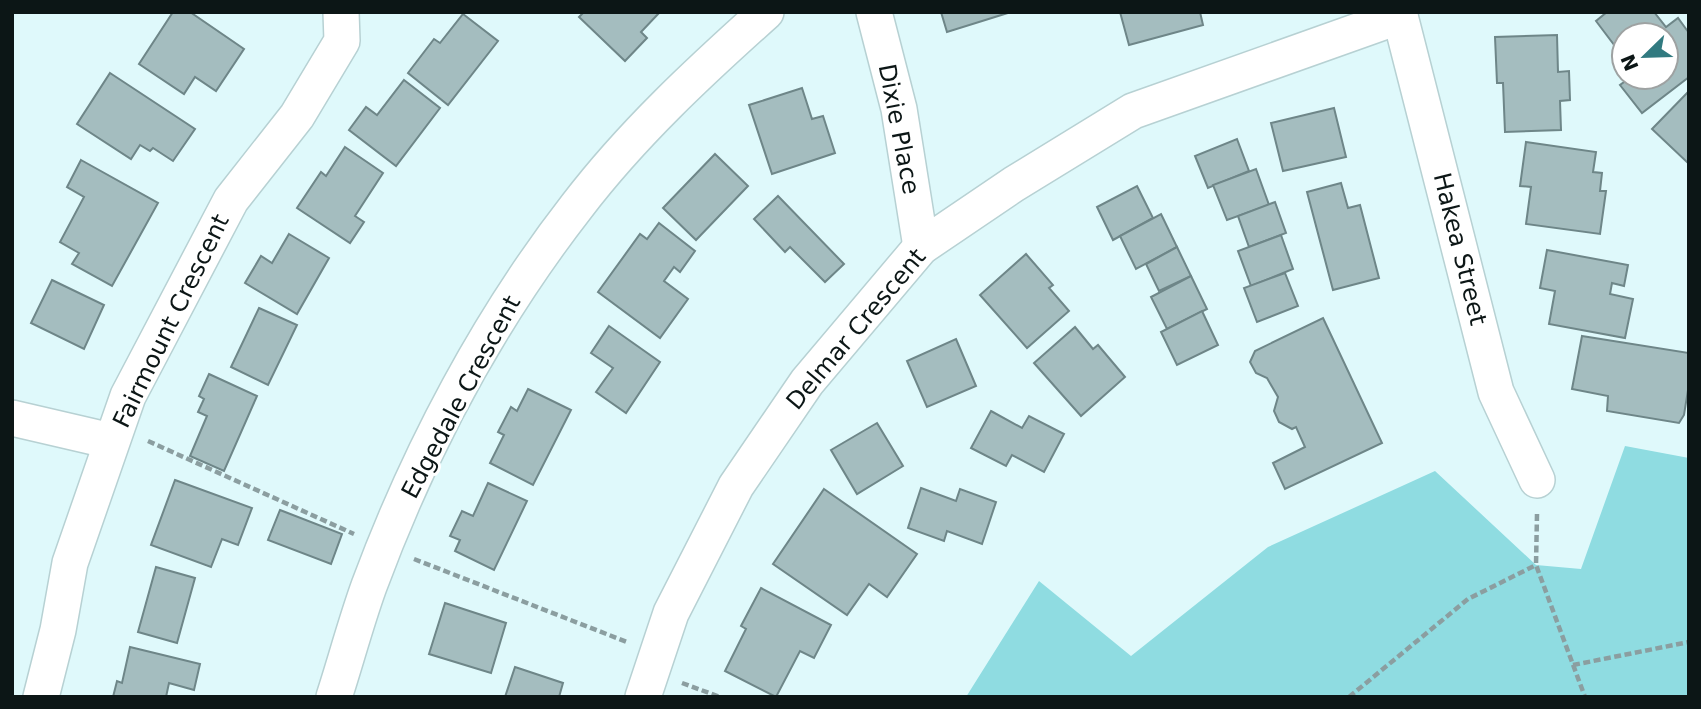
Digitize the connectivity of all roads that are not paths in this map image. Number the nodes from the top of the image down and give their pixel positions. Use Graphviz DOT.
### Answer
graph roads {
  1 [pos="341,12"];
  2 [pos="766,12"];
  3 [pos="874,12"];
  4 [pos="1400,14"];
  5 [pos="921,247"];
  6 [pos="12,418"];
  7 [pos="111,442"];
  8 [pos="1537,480"];
  9 [pos="41,697"];
  10 [pos="334,697"];
  11 [pos="643,697"];
  1 -- 7 [label="street, Fairmount Crescent"];
  2 -- 10 [label="street, Edgedale Crescent"];
  3 -- 5 [label="street, Dixie Place"];
  4 -- 5 [label="street, Delmar Crescent"];
  4 -- 8 [label="street, Hakea Street"];
  5 -- 11 [label="street, Delmar Crescent"];
  6 -- 7 [label="street"];
  7 -- 9 [label="street, Fairmount Crescent"];
}
